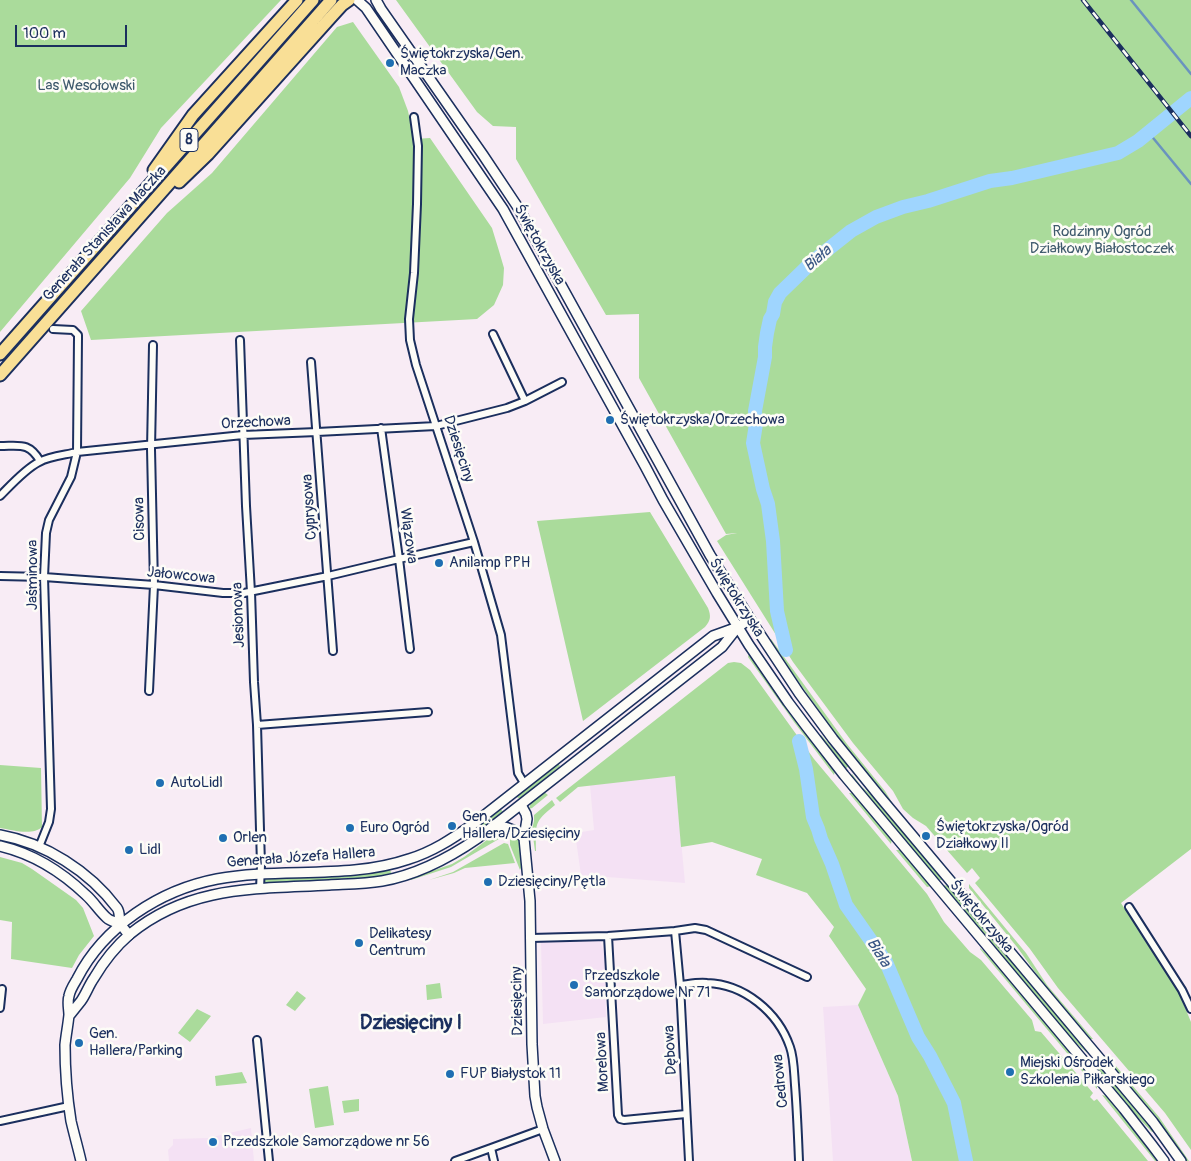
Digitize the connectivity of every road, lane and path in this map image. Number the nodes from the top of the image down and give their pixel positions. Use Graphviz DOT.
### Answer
graph roads {
  1 [pos="297,0"];
  2 [pos="313,0"];
  3 [pos="331,0"];
  4 [pos="349,0"];
  5 [pos="357,0"];
  6 [pos="376,0"];
  7 [pos="414,117"];
  8 [pos="110,229"];
  9 [pos="120,239"];
  10 [pos="53,329"];
  11 [pos="493,334"];
  12 [pos="240,340"];
  13 [pos="153,345"];
  14 [pos="0,354"];
  15 [pos="311,362"];
  16 [pos="0,375"];
  17 [pos="562,382"];
  18 [pos="525,401"];
  19 [pos="436,426"];
  20 [pos="381,428"];
  21 [pos="317,432"];
  22 [pos="243,435"];
  23 [pos="151,445"];
  24 [pos="0,446"];
  25 [pos="78,452"];
  26 [pos="40,461"];
  27 [pos="0,496"];
  28 [pos="474,542"];
  29 [pos="399,559"];
  30 [pos="0,576"];
  31 [pos="44,576"];
  32 [pos="328,576"];
  33 [pos="154,585"];
  34 [pos="251,592"];
  35 [pos="750,619"];
  36 [pos="738,627"];
  37 [pos="410,648"];
  38 [pos="333,651"];
  39 [pos="149,692"];
  40 [pos="625,705"];
  41 [pos="428,712"];
  42 [pos="634,716"];
  43 [pos="257,725"];
  44 [pos="855,766"];
  45 [pos="844,775"];
  46 [pos="524,783"];
  47 [pos="521,805"];
  48 [pos="494,825"];
  49 [pos="0,835"];
  50 [pos="524,838"];
  51 [pos="0,846"];
  52 [pos="39,847"];
  53 [pos="66,862"];
  54 [pos="393,864"];
  55 [pos="59,872"];
  56 [pos="261,874"];
  57 [pos="398,877"];
  58 [pos="260,889"];
  59 [pos="154,902"];
  60 [pos="1129,907"];
  61 [pos="162,914"];
  62 [pos="121,924"];
  63 [pos="675,931"];
  64 [pos="129,935"];
  65 [pos="608,936"];
  66 [pos="531,938"];
  67 [pos="807,977"];
  68 [pos="680,985"];
  69 [pos="2,989"];
  70 [pos="0,1008"];
  71 [pos="1191,1009"];
  72 [pos="69,1016"];
  73 [pos="257,1040"];
  74 [pos="1095,1054"];
  75 [pos="1084,1062"];
  76 [pos="69,1106"];
  77 [pos="686,1114"];
  78 [pos="0,1121"];
  79 [pos="544,1129"];
  80 [pos="491,1148"];
  81 [pos="81,1161"];
  82 [pos="269,1161"];
  83 [pos="455,1161"];
  84 [pos="494,1161"];
  85 [pos="555,1161"];
  86 [pos="689,1161"];
  87 [pos="799,1161"];
  88 [pos="1164,1161"];
  89 [pos="1181,1161"];
  1 -- 8 [label="highway"];
  2 -- 8 [label="highway, Generała Stanisława Maczka / 8"];
  3 -- 9 [label="highway, Generała Stanisława Maczka / 8"];
  4 -- 9 [label="highway"];
  5 -- 36 [label="main road, Świętokrzyska"];
  6 -- 35 [label="main road, Świętokrzyska"];
  7 -- 19 [label="street, Dziesięciny"];
  8 -- 14 [label="highway, Generała Stanisława Maczka / 8"];
  9 -- 16 [label="highway, Generała Stanisława Maczka / 8"];
  10 -- 25 [label="street, Jaśminowa"];
  11 -- 18 [label="street"];
  12 -- 22 [label="street, Jesionowa"];
  13 -- 23 [label="street, Cisowa"];
  15 -- 21 [label="street, Cyprysowa"];
  17 -- 18 [label="street, Orzechowa"];
  18 -- 19 [label="street, Orzechowa"];
  19 -- 20 [label="street, Orzechowa"];
  19 -- 28 [label="street, Dziesięciny"];
  20 -- 21 [label="street, Orzechowa"];
  20 -- 29 [label="street, Wiązowa"];
  21 -- 22 [label="street, Orzechowa"];
  21 -- 32 [label="street, Cyprysowa"];
  22 -- 23 [label="street, Orzechowa"];
  22 -- 34 [label="street, Jesionowa"];
  23 -- 25 [label="street, Orzechowa"];
  23 -- 33 [label="street, Cisowa"];
  24 -- 26 [label="street"];
  25 -- 26 [label="street, Orzechowa"];
  25 -- 31 [label="street, Jaśminowa"];
  26 -- 27 [label="street, Orzechowa"];
  28 -- 29 [label="street, Jałowcowa"];
  28 -- 46 [label="street, Dziesięciny"];
  29 -- 32 [label="street, Jałowcowa"];
  29 -- 37 [label="street, Wiązowa"];
  30 -- 31 [label="street, Jałowcowa"];
  31 -- 33 [label="street, Jałowcowa"];
  31 -- 52 [label="street, Jaśminowa"];
  32 -- 34 [label="street, Jałowcowa"];
  32 -- 38 [label="street, Cyprysowa"];
  33 -- 34 [label="street, Jałowcowa"];
  33 -- 39 [label="street, Cisowa"];
  34 -- 43 [label="street, Jesionowa"];
  35 -- 36 [label="main road, Generała Józefa Hallera"];
  35 -- 44 [label="main road, Świętokrzyska"];
  36 -- 40 [label="main road, Generała Józefa Hallera"];
  36 -- 42 [label="main road, Generała Józefa Hallera"];
  36 -- 45 [label="main road, Świętokrzyska"];
  40 -- 42 [label="main road"];
  40 -- 46 [label="main road, Generała Józefa Hallera"];
  41 -- 43 [label="street"];
  42 -- 47 [label="main road, Generała Józefa Hallera"];
  43 -- 56 [label="street, Jesionowa"];
  44 -- 45 [label="main road"];
  44 -- 74 [label="main road, Świętokrzyska"];
  45 -- 75 [label="main road, Świętokrzyska"];
  46 -- 54 [label="main road, Generała Józefa Hallera"];
  47 -- 48 [label="main road, Generała Józefa Hallera"];
  47 -- 50 [label="main road, Dziesięciny"];
  48 -- 50 [label="main road"];
  48 -- 57 [label="main road, Generała Józefa Hallera"];
  49 -- 52 [label="main road"];
  50 -- 66 [label="main road, Dziesięciny"];
  51 -- 55 [label="main road"];
  52 -- 53 [label="main road"];
  53 -- 55 [label="main road"];
  53 -- 62 [label="main road"];
  54 -- 56 [label="main road, Generała Józefa Hallera"];
  54 -- 57 [label="main road"];
  55 -- 62 [label="main road"];
  56 -- 58 [label="street, Jesionowa"];
  56 -- 59 [label="main road, Generała Józefa Hallera"];
  57 -- 58 [label="main road, Generała Józefa Hallera"];
  58 -- 61 [label="main road, Generała Józefa Hallera"];
  59 -- 61 [label="main road"];
  59 -- 62 [label="main road, Generała Józefa Hallera"];
  60 -- 71 [label="street"];
  61 -- 64 [label="main road, Generała Józefa Hallera"];
  62 -- 64 [label="main road"];
  62 -- 72 [label="main road, Generała Józefa Hallera"];
  63 -- 65 [label="street"];
  63 -- 67 [label="street"];
  63 -- 68 [label="street, Dębowa"];
  64 -- 72 [label="main road, Generała Józefa Hallera"];
  65 -- 66 [label="street"];
  65 -- 77 [label="street, Morelowa"];
  66 -- 79 [label="main road, Dziesięciny"];
  68 -- 77 [label="street, Dębowa"];
  68 -- 87 [label="street, Cedrowa"];
  69 -- 70 [label="street"];
  72 -- 76 [label="main road, Generała Józefa Hallera"];
  73 -- 82 [label="street"];
  74 -- 75 [label="main road"];
  74 -- 89 [label="main road, Świętokrzyska"];
  75 -- 88 [label="main road, Świętokrzyska"];
  76 -- 78 [label="street"];
  76 -- 81 [label="main road, Generała Józefa Hallera"];
  77 -- 86 [label="street, Dębowa"];
  79 -- 80 [label="street"];
  79 -- 85 [label="main road, Dziesięciny"];
  80 -- 83 [label="street"];
  80 -- 84 [label="street"];
}
